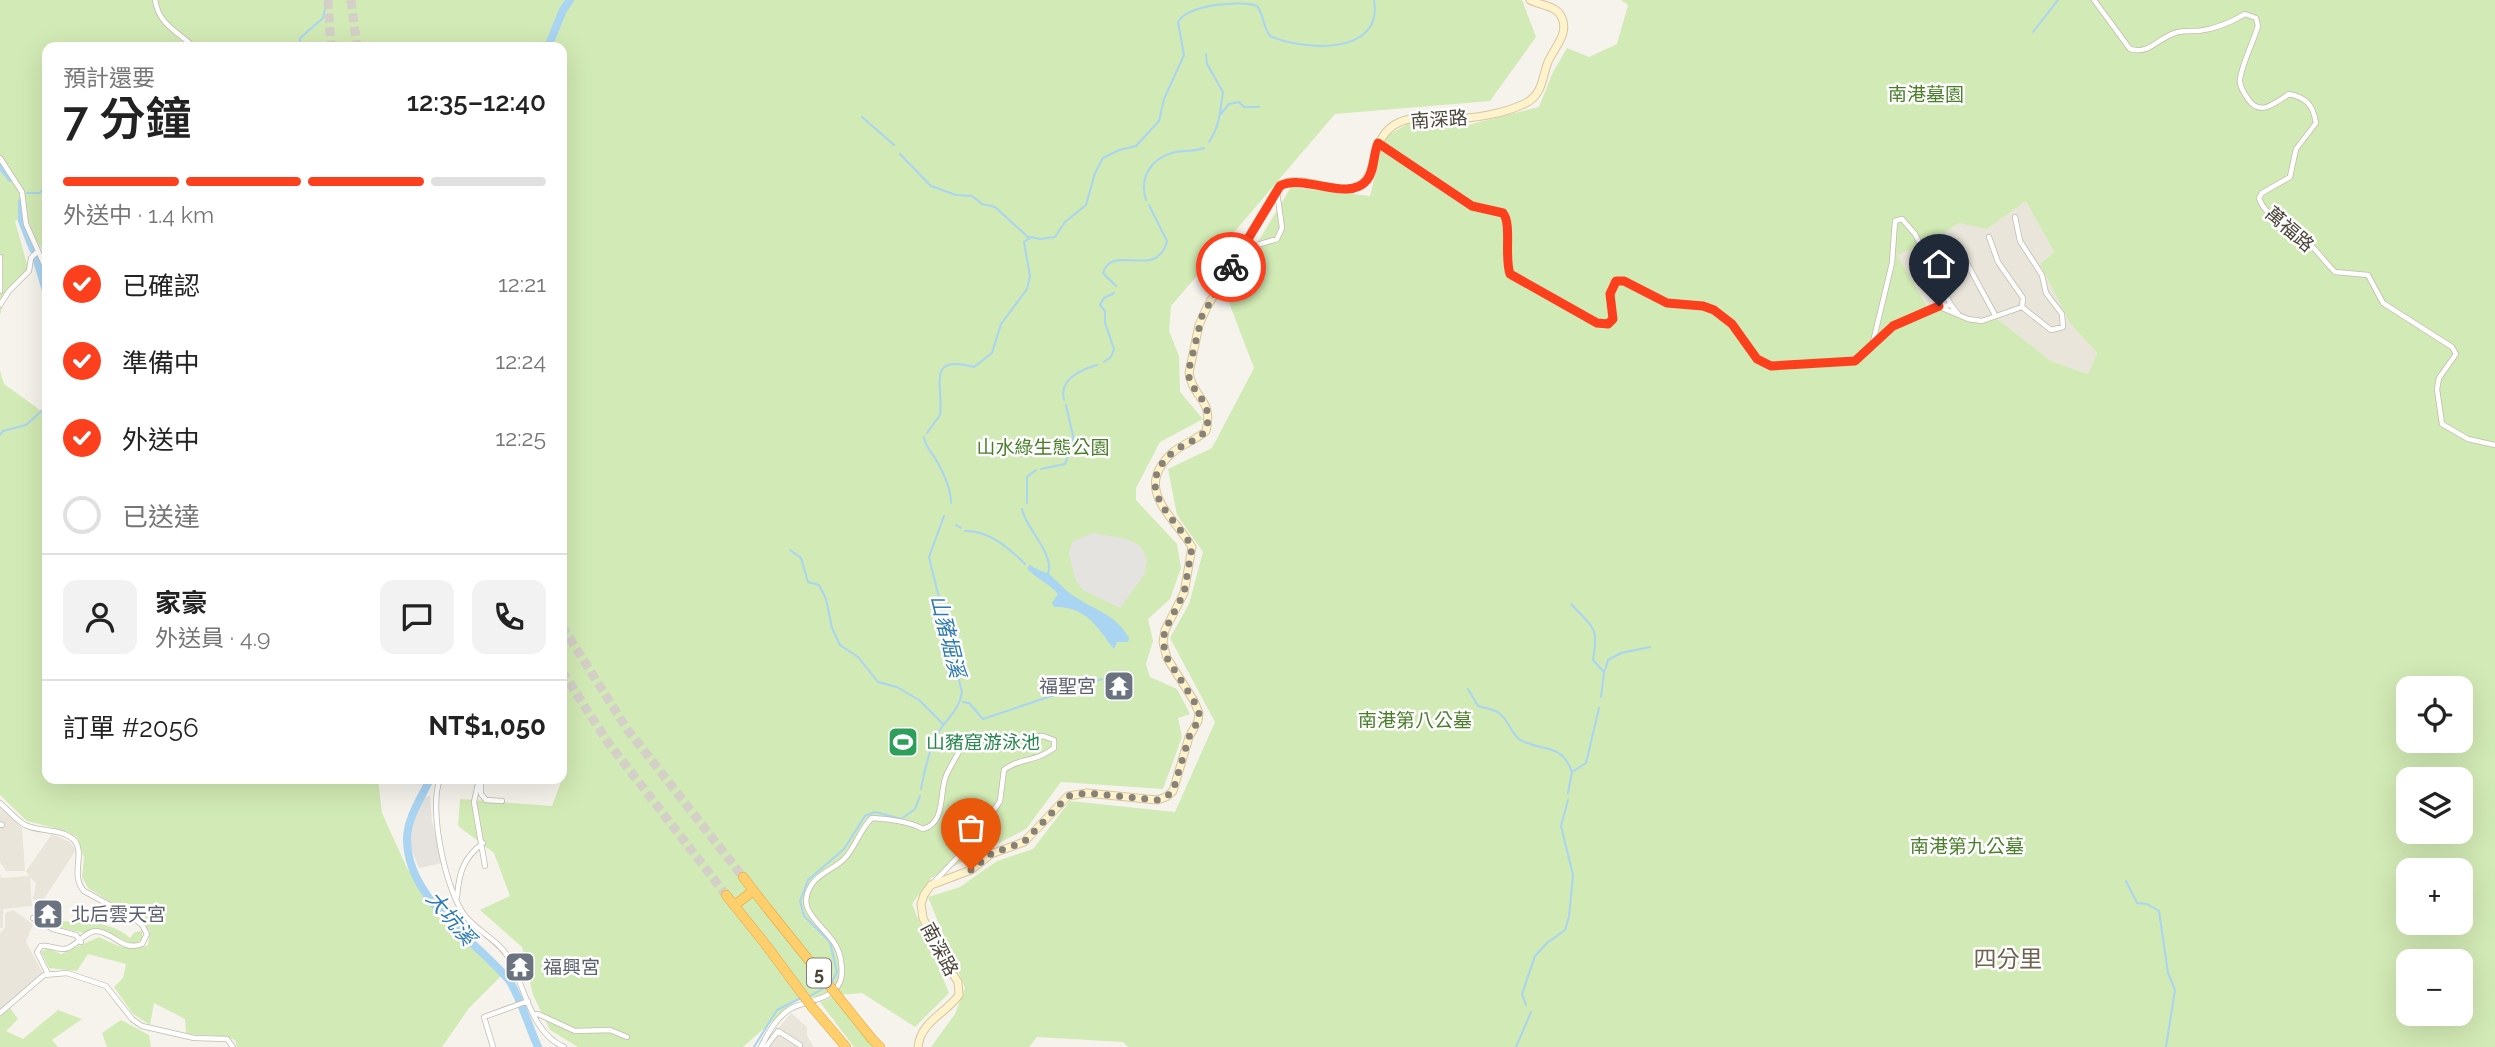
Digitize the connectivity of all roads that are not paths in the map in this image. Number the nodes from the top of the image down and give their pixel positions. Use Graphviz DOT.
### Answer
graph roads {
  1 [pos="155,0"];
  2 [pos="1530,0"];
  3 [pos="2094,0"];
  4 [pos="188,42"];
  5 [pos="1378,143"];
  6 [pos="0,158"];
  7 [pos="1277,191"];
  8 [pos="2015,217"];
  9 [pos="1989,237"];
  10 [pos="1956,243"];
  11 [pos="38,251"];
  12 [pos="0,257"];
  13 [pos="42,260"];
  14 [pos="1234,261"];
  15 [pos="0,291"];
  16 [pos="0,305"];
  17 [pos="1951,305"];
  18 [pos="1939,306"];
  19 [pos="2022,307"];
  20 [pos="1958,314"];
  21 [pos="1995,315"];
  22 [pos="1873,342"];
  23 [pos="2495,445"];
  24 [pos="439,784"];
  25 [pos="502,801"];
  26 [pos="0,803"];
  27 [pos="483,843"];
  28 [pos="485,866"];
  29 [pos="743,877"];
  30 [pos="931,885"];
  31 [pos="753,891"];
  32 [pos="726,895"];
  33 [pos="457,901"];
  34 [pos="735,905"];
  35 [pos="33,918"];
  36 [pos="80,942"];
  37 [pos="48,974"];
  38 [pos="526,1001"];
  39 [pos="812,1007"];
  40 [pos="0,1013"];
  41 [pos="534,1015"];
  42 [pos="627,1037"];
  43 [pos="877,1044"];
  44 [pos="800,1045"];
  45 [pos="233,1047"];
  46 [pos="493,1047"];
  47 [pos="564,1047"];
  48 [pos="761,1047"];
  49 [pos="766,1047"];
  50 [pos="838,1047"];
  51 [pos="846,1047"];
  52 [pos="918,1047"];
  1 -- 4 [label="street"];
  2 -- 5 [label="main road, 南深路"];
  3 -- 23 [label="street, 萬福路"];
  5 -- 7 [label="main road"];
  5 -- 22 [label="street"];
  6 -- 11 [label="street"];
  7 -- 14 [label="main road"];
  7 -- 14 [label="street"];
  8 -- 19 [label="street"];
  9 -- 19 [label="street"];
  10 -- 21 [label="street"];
  11 -- 13 [label="street"];
  11 -- 16 [label="street"];
  12 -- 15 [label="street"];
  14 -- 30 [label="main road"];
  17 -- 18 [label="street"];
  17 -- 20 [label="street"];
  17 -- 22 [label="street"];
  18 -- 20 [label="street"];
  18 -- 22 [label="street"];
  19 -- 21 [label="street"];
  20 -- 21 [label="street"];
  24 -- 33 [label="street"];
  25 -- 27 [label="street"];
  26 -- 36 [label="street"];
  27 -- 28 [label="street"];
  27 -- 33 [label="street"];
  29 -- 31 [label="highway, 5"];
  30 -- 48 [label="street"];
  30 -- 52 [label="main road, 南深路"];
  31 -- 34 [label="highway"];
  31 -- 43 [label="highway, 5, bridge"];
  32 -- 34 [label="highway, 5"];
  33 -- 38 [label="street"];
  34 -- 39 [label="highway, 5, bridge"];
  35 -- 36 [label="street"];
  36 -- 37 [label="street"];
  37 -- 40 [label="street"];
  37 -- 45 [label="street"];
  38 -- 41 [label="street"];
  38 -- 46 [label="street"];
  39 -- 50 [label="highway"];
  39 -- 51 [label="highway"];
  41 -- 42 [label="street"];
  41 -- 47 [label="street"];
  44 -- 49 [label="street"];
}
